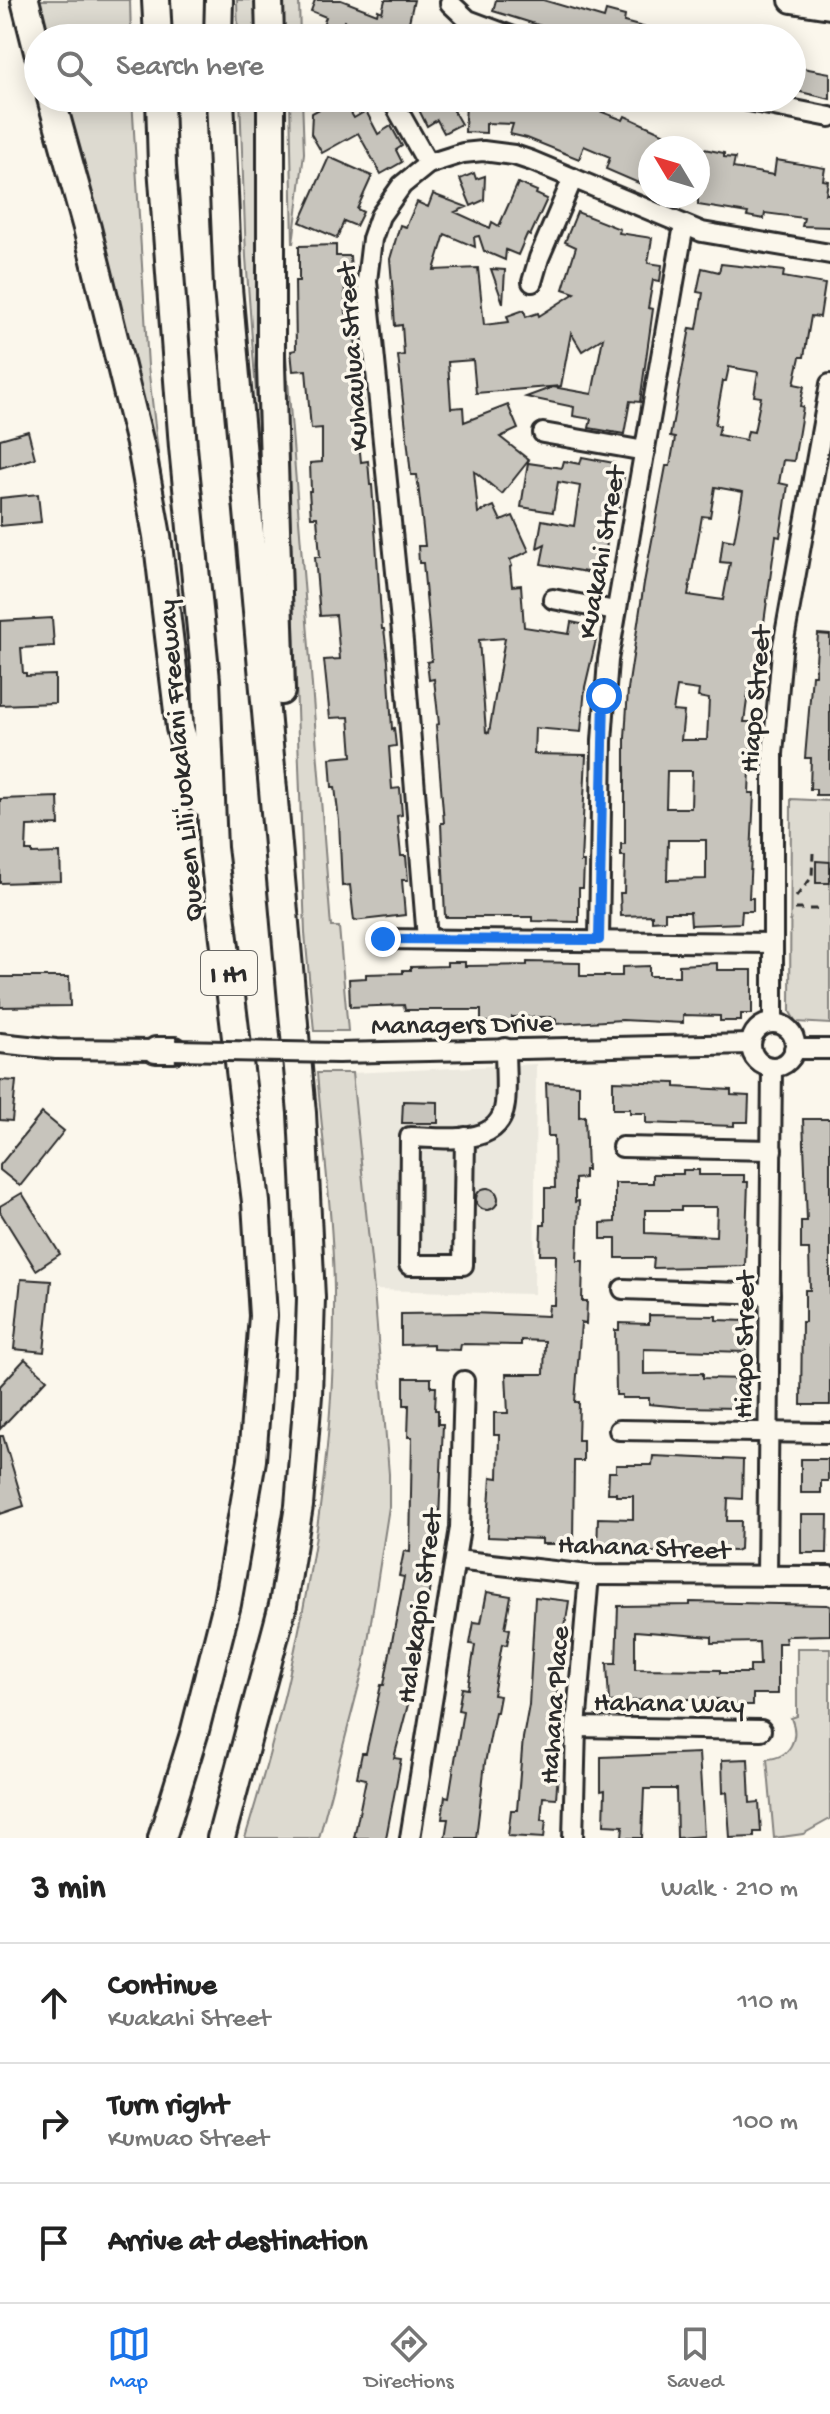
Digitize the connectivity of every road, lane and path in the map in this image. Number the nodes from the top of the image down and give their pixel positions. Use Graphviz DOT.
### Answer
graph roads {
  1 [pos="25,0"];
  2 [pos="156,0"];
  3 [pos="219,0"];
  4 [pos="792,0"];
  5 [pos="450,3"];
  6 [pos="830,6"];
  7 [pos="31,24"];
  8 [pos="157,24"];
  9 [pos="218,24"];
  10 [pos="479,24"];
  11 [pos="55,112"];
  12 [pos="161,112"];
  13 [pos="221,112"];
  14 [pos="271,112"];
  15 [pos="399,112"];
  16 [pos="805,112"];
  17 [pos="830,117"];
  18 [pos="428,164"];
  19 [pos="573,178"];
  20 [pos="684,225"];
  21 [pos="830,254"];
  22 [pos="532,282"];
  23 [pos="830,384"];
  24 [pos="543,433"];
  25 [pos="645,451"];
  26 [pos="553,599"];
  27 [pos="615,611"];
  28 [pos="275,799"];
  29 [pos="213,848"];
  30 [pos="813,853"];
  31 [pos="796,897"];
  32 [pos="795,909"];
  33 [pos="817,909"];
  34 [pos="383,939"];
  35 [pos="427,939"];
  36 [pos="599,940"];
  37 [pos="773,943"];
  38 [pos="773,1023"];
  39 [pos="0,1043"];
  40 [pos="751,1044"];
  41 [pos="505,1048"];
  42 [pos="794,1049"];
  43 [pos="830,1049"];
  44 [pos="772,1067"];
  45 [pos="465,1137"];
  46 [pos="622,1147"];
  47 [pos="772,1150"];
  48 [pos="623,1289"];
  49 [pos="770,1294"];
  50 [pos="464,1381"];
  51 [pos="619,1430"];
  52 [pos="769,1432"];
  53 [pos="830,1433"];
  54 [pos="456,1560"];
  55 [pos="589,1575"];
  56 [pos="767,1576"];
  57 [pos="830,1576"];
  58 [pos="576,1727"];
  59 [pos="761,1730"];
  60 [pos="162,1838"];
  61 [pos="221,1838"];
  62 [pos="410,1838"];
  63 [pos="573,1838"];
  1 -- 7 [label="highway"];
  2 -- 8 [label="highway"];
  3 -- 9 [label="highway"];
  4 -- 6 [label="main road"];
  5 -- 10 [label="street"];
  11 -- 29 [label="highway"];
  12 -- 29 [label="highway, Queen Liliʻuokalani Freeway / I H1"];
  13 -- 28 [label="highway, I H1"];
  14 -- 28 [label="highway"];
  15 -- 18 [label="street"];
  16 -- 17 [label="street"];
  18 -- 19 [label="street, Kuhaulua Street"];
  18 -- 35 [label="street, Kuhaulua Street"];
  19 -- 20 [label="street, Kuhaulua Street"];
  19 -- 22 [label="street"];
  20 -- 21 [label="street, Kuhaulua Street"];
  20 -- 25 [label="street, Kuakahi Street"];
  23 -- 37 [label="street, Hiapo Street"];
  24 -- 25 [label="street"];
  25 -- 27 [label="street, Kuakahi Street"];
  26 -- 27 [label="street"];
  27 -- 36 [label="street, Kuakahi Street"];
  28 -- 61 [label="highway, I H1"];
  29 -- 60 [label="highway, Queen Liliʻuokalani Freeway / I H1"];
  30 -- 31 [label="path"];
  32 -- 33 [label="path"];
  34 -- 35 [label="street"];
  35 -- 36 [label="street"];
  36 -- 37 [label="street"];
  37 -- 38 [label="street, Hiapo Street"];
  38 -- 40 [label="street"];
  38 -- 42 [label="street"];
  39 -- 41 [label="street, Managers Drive, bridge"];
  40 -- 41 [label="street, Managers Drive"];
  40 -- 44 [label="street"];
  41 -- 45 [label="street"];
  42 -- 43 [label="street"];
  42 -- 44 [label="street"];
  44 -- 47 [label="street, Hiapo Street"];
  45 -- 45 [label="street"];
  46 -- 47 [label="street"];
  47 -- 49 [label="street, Hiapo Street"];
  48 -- 49 [label="street"];
  49 -- 52 [label="street, Hiapo Street"];
  50 -- 54 [label="street, Halekapio Street"];
  51 -- 52 [label="street"];
  52 -- 53 [label="street"];
  52 -- 56 [label="street, Hiapo Street"];
  54 -- 55 [label="street, Hahana Street"];
  54 -- 62 [label="street, Halekapio Street"];
  55 -- 56 [label="street, Hahana Street"];
  55 -- 58 [label="street, Hahana Place"];
  56 -- 57 [label="street, Hahana Street"];
  58 -- 59 [label="street, Hahana Way"];
  58 -- 63 [label="street, Hahana Place"];
}
